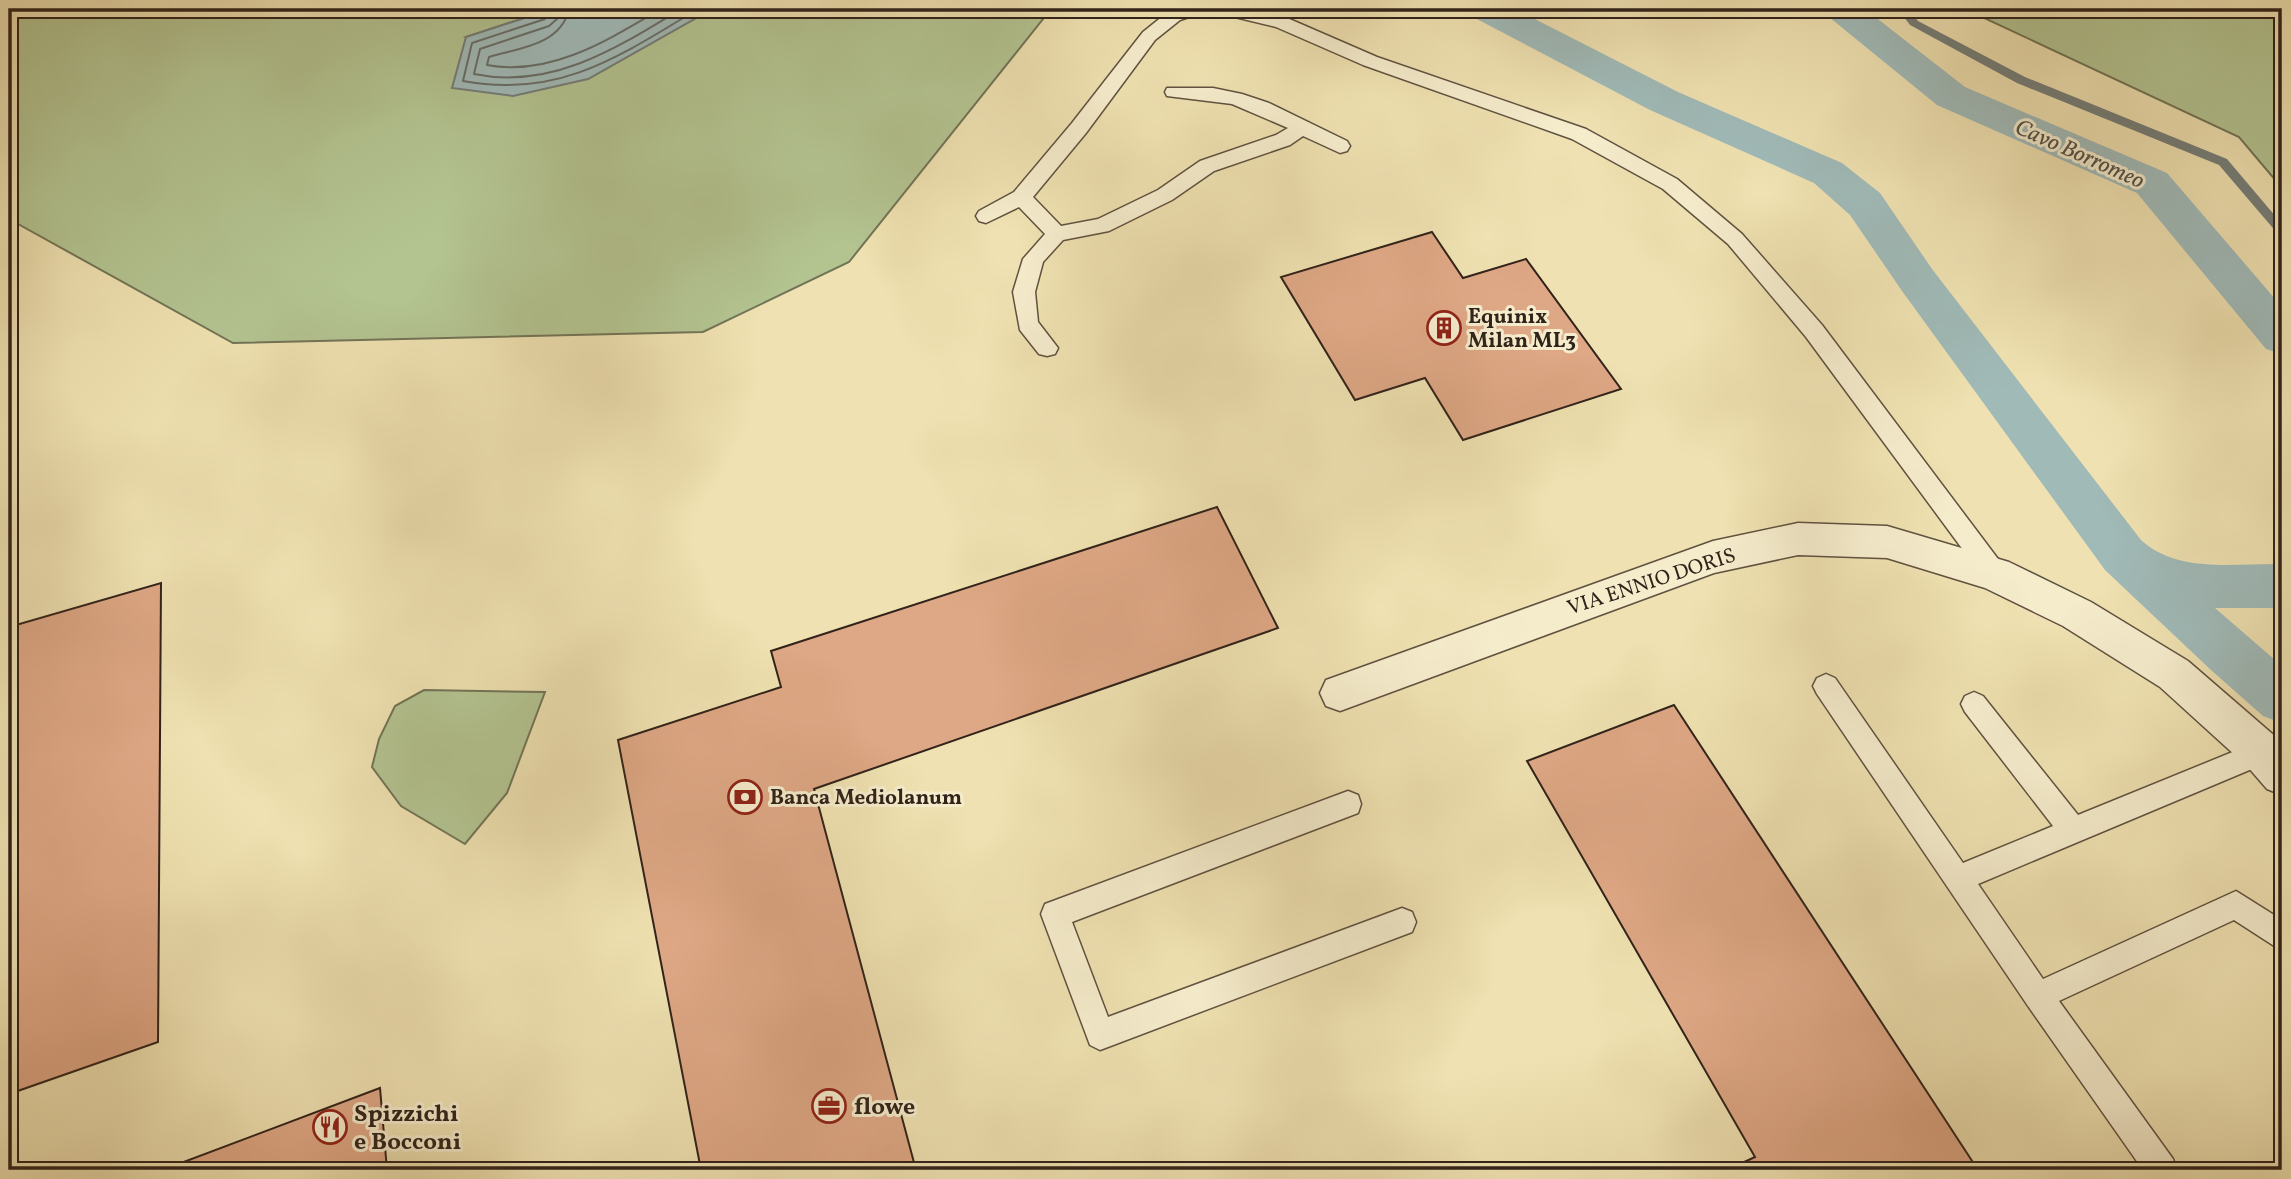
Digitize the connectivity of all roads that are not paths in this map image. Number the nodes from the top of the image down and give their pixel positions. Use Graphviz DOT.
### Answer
graph roads {
  1 [pos="1195,9"];
  2 [pos="1224,9"];
  3 [pos="1174,92"];
  4 [pos="1301,129"];
  5 [pos="1340,146"];
  6 [pos="1021,197"];
  7 [pos="986,216"];
  8 [pos="1058,234"];
  9 [pos="1047,348"];
  10 [pos="1995,574"];
  11 [pos="1826,686"];
  12 [pos="1340,693"];
  13 [pos="1974,704"];
  14 [pos="2272,763"];
  15 [pos="1348,804"];
  16 [pos="2073,830"];
  17 [pos="1957,879"];
  18 [pos="1402,922"];
  19 [pos="2282,937"];
  20 [pos="2038,996"];
  21 [pos="2162,1170"];
  1 -- 6 [label="lane"];
  2 -- 10 [label="lane"];
  3 -- 4 [label="lane"];
  4 -- 5 [label="lane"];
  4 -- 8 [label="lane"];
  6 -- 7 [label="lane"];
  6 -- 8 [label="lane"];
  8 -- 9 [label="lane"];
  10 -- 12 [label="street, VIA ENNIO DORIS"];
  10 -- 14 [label="street, VIA ENNIO DORIS"];
  11 -- 17 [label="lane"];
  13 -- 16 [label="lane"];
  14 -- 16 [label="lane"];
  15 -- 18 [label="lane"];
  16 -- 17 [label="lane"];
  17 -- 20 [label="lane"];
  19 -- 20 [label="lane"];
  20 -- 21 [label="lane"];
}
